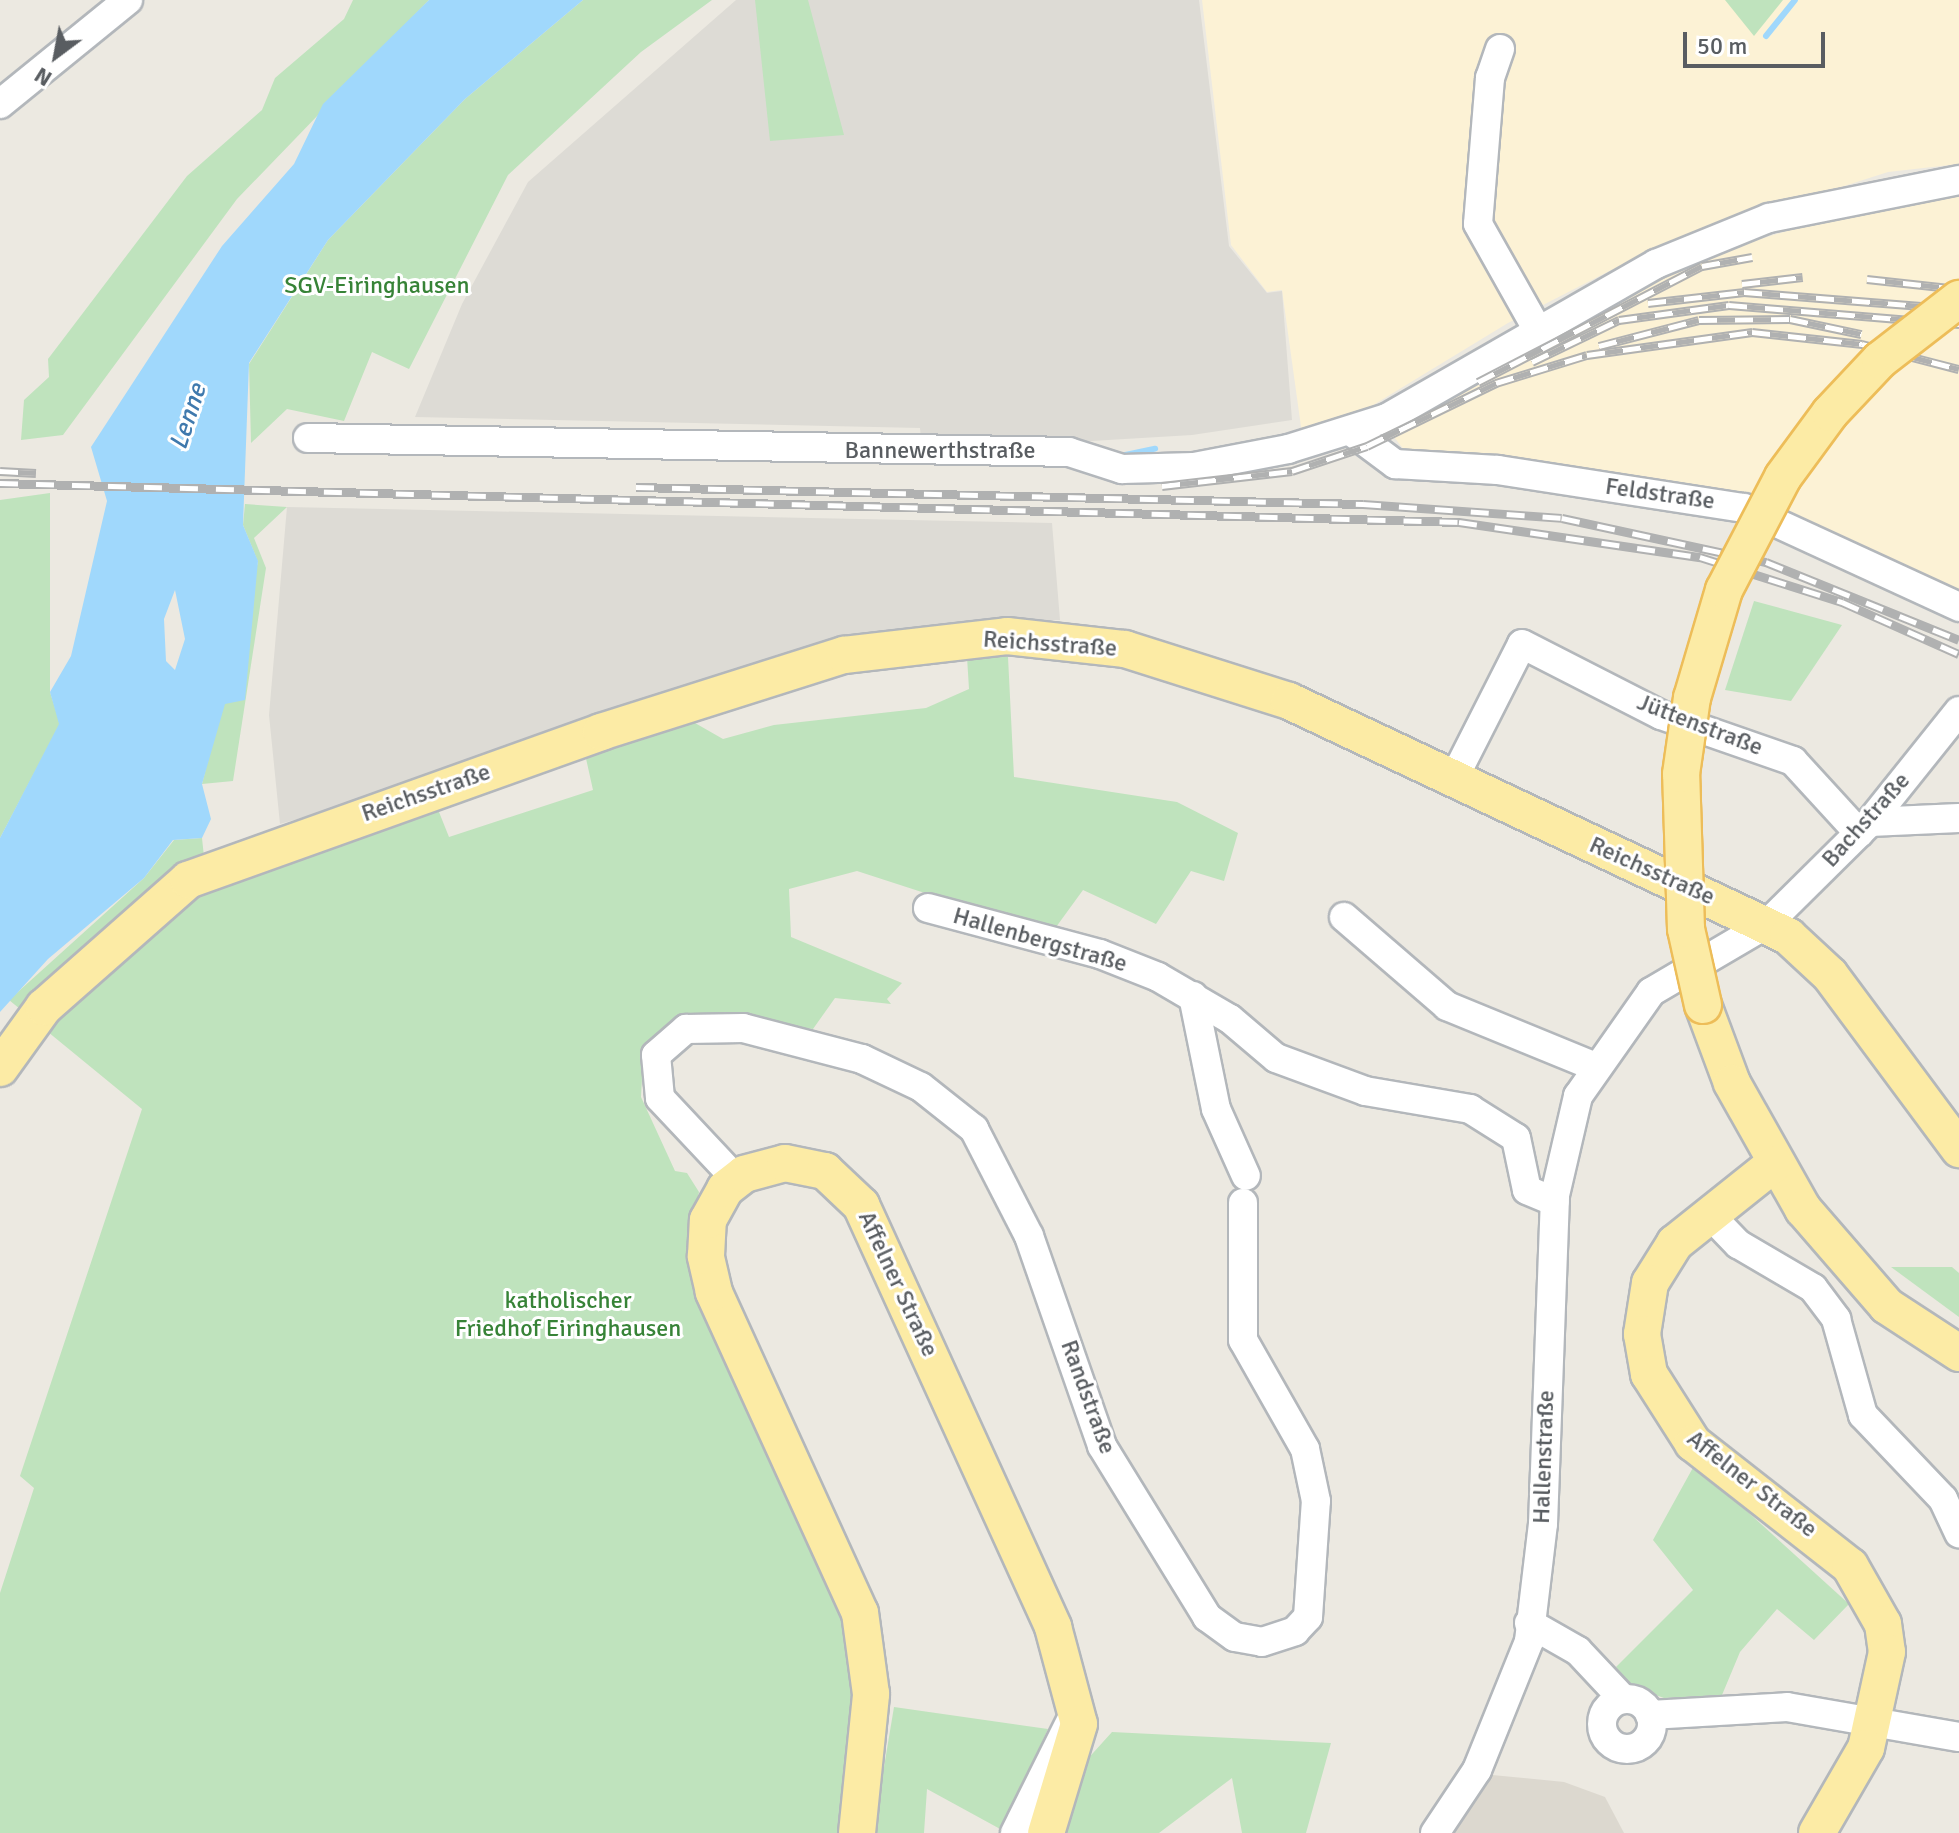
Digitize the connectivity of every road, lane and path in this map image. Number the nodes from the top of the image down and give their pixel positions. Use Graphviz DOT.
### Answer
graph roads {
  1 [pos="128,0"];
  2 [pos="1500,49"];
  3 [pos="0,104"];
  4 [pos="1959,180"];
  5 [pos="1959,299"];
  6 [pos="1536,327"];
  7 [pos="1352,432"];
  8 [pos="308,438"];
  9 [pos="1959,607"];
  10 [pos="1959,711"];
  11 [pos="1454,778"];
  12 [pos="1959,818"];
  13 [pos="1864,828"];
  14 [pos="928,908"];
  15 [pos="1344,917"];
  16 [pos="1767,924"];
  17 [pos="1193,996"];
  18 [pos="1596,1067"];
  19 [pos="0,1068"];
  20 [pos="0,1076"];
  21 [pos="0,1088"];
  22 [pos="1959,1149"];
  23 [pos="1774,1164"];
  24 [pos="736,1179"];
  25 [pos="1555,1202"];
  26 [pos="1709,1214"];
  27 [pos="1959,1353"];
  28 [pos="1959,1508"];
  29 [pos="1959,1520"];
  30 [pos="1959,1534"];
  31 [pos="1529,1623"];
  32 [pos="1623,1699"];
  33 [pos="1078,1707"];
  34 [pos="1650,1715"];
  35 [pos="1874,1721"];
  36 [pos="1959,1737"];
  37 [pos="857,1833"];
  38 [pos="1015,1833"];
  39 [pos="1046,1833"];
  40 [pos="1435,1833"];
  41 [pos="1817,1833"];
  1 -- 3 [label="street"];
  2 -- 6 [label="street"];
  4 -- 6 [label="street, Bannewerthstraße"];
  5 -- 23 [label="main road, bridge"];
  6 -- 7 [label="street, Bannewerthstraße"];
  7 -- 8 [label="street, Bannewerthstraße"];
  7 -- 9 [label="street, Feldstraße"];
  10 -- 13 [label="street, Bachstraße"];
  11 -- 13 [label="street, Jüttenstraße"];
  11 -- 16 [label="main road, Reichsstraße"];
  11 -- 19 [label="main road, Reichsstraße"];
  12 -- 13 [label="street"];
  13 -- 16 [label="street, Bachstraße"];
  14 -- 17 [label="street, Hallenbergstraße"];
  15 -- 18 [label="street"];
  16 -- 18 [label="street, Hallenstraße"];
  16 -- 22 [label="main road, Reichsstraße"];
  17 -- 24 [label="street, Randstraße"];
  17 -- 25 [label="street, Hallenbergstraße"];
  18 -- 25 [label="street, Hallenstraße"];
  20 -- 21 [label="street"];
  23 -- 26 [label="main road, Affelner Straße"];
  23 -- 27 [label="main road"];
  24 -- 33 [label="main road, Affelner Straße"];
  24 -- 37 [label="main road"];
  25 -- 31 [label="street, Hallenstraße"];
  26 -- 29 [label="street"];
  26 -- 35 [label="main road, Affelner Straße"];
  28 -- 29 [label="street"];
  29 -- 30 [label="street"];
  31 -- 32 [label="street"];
  31 -- 40 [label="street, Hallenstraße"];
  32 -- 34 [label="street"];
  32 -- 34 [label="street"];
  33 -- 38 [label="street"];
  33 -- 39 [label="main road, Affelner Straße"];
  34 -- 35 [label="street"];
  35 -- 36 [label="street"];
  35 -- 41 [label="main road, Affelner Straße"];
}
